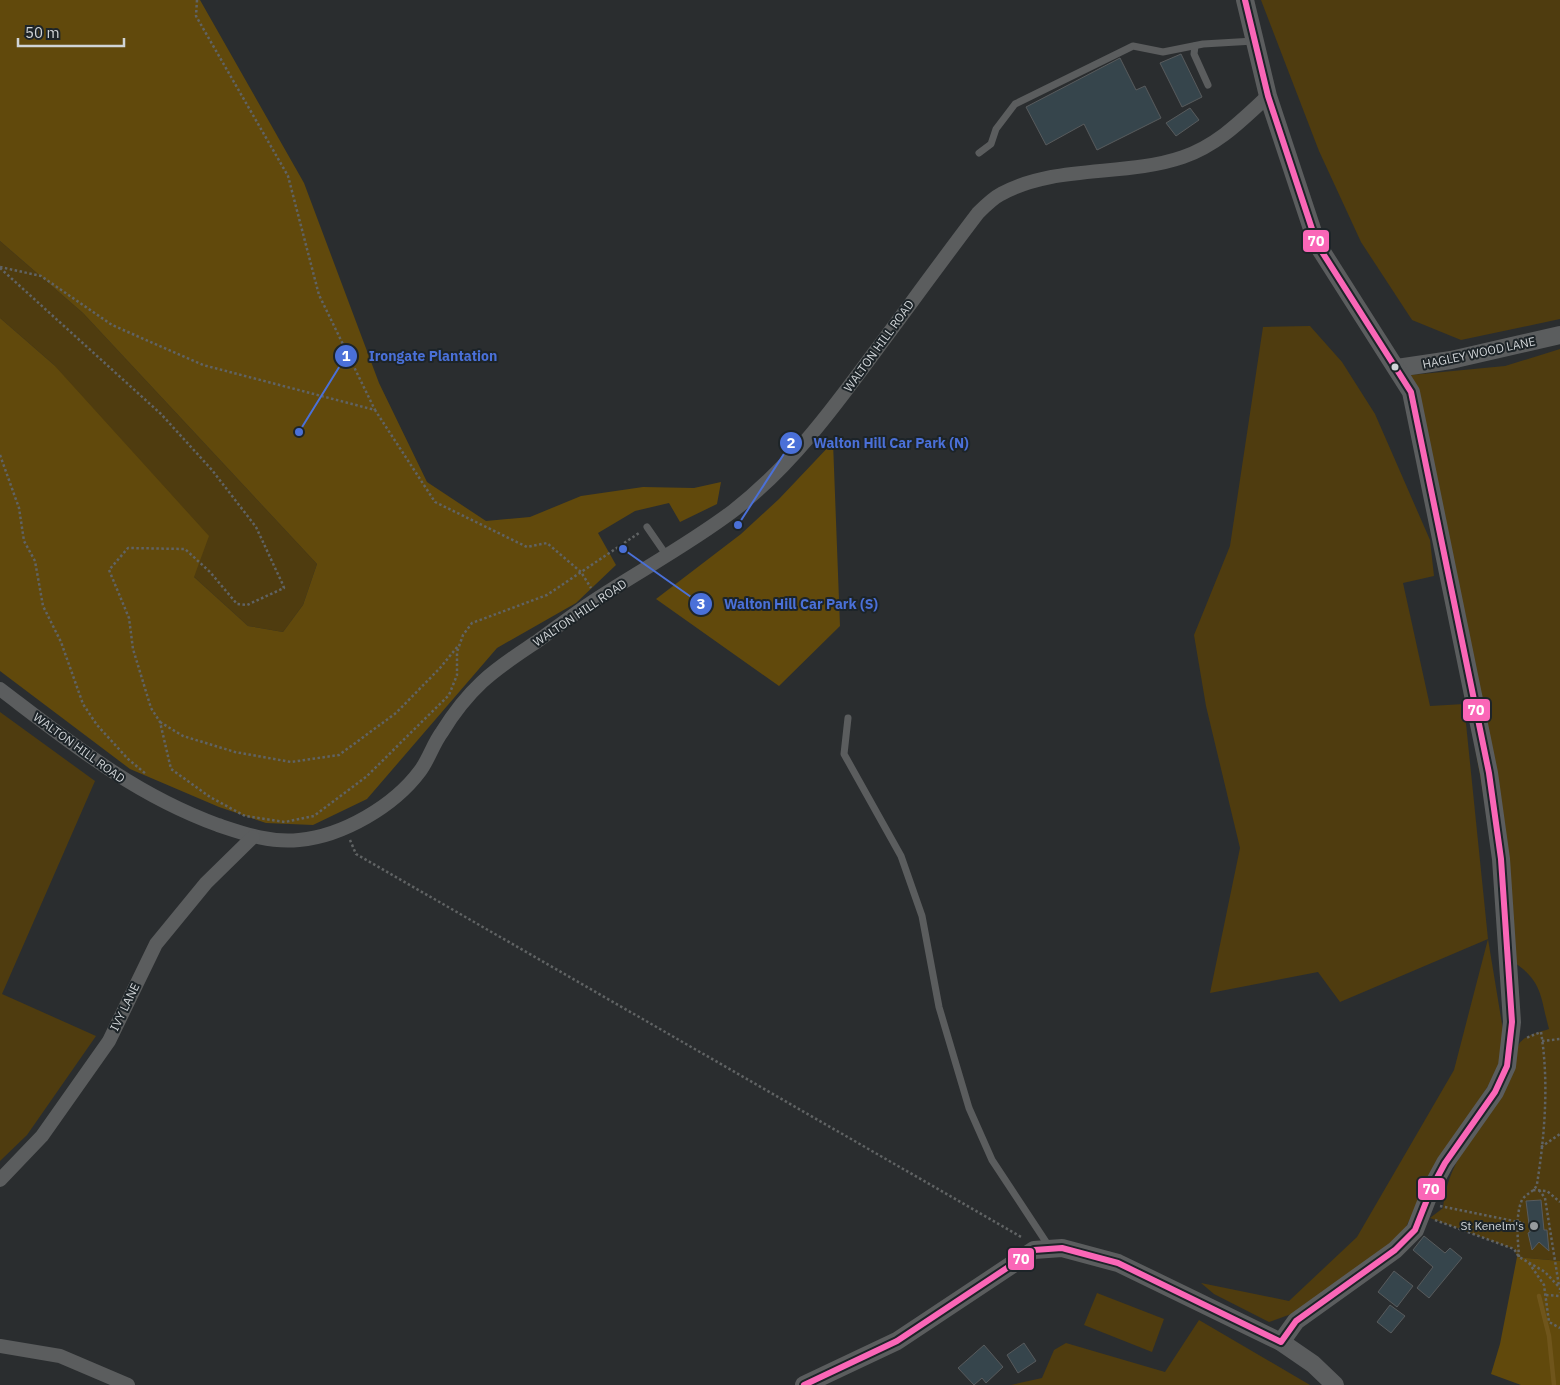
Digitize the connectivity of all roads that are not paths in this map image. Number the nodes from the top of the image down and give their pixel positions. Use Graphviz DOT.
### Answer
graph roads {
  1 [pos="1245,0"];
  2 [pos="1255,41"];
  3 [pos="1195,46"];
  4 [pos="1208,84"];
  5 [pos="1268,96"];
  6 [pos="979,153"];
  7 [pos="1560,335"];
  8 [pos="1397,368"];
  9 [pos="647,527"];
  10 [pos="667,556"];
  11 [pos="0,688"];
  12 [pos="848,718"];
  13 [pos="253,837"];
  14 [pos="0,1180"];
  15 [pos="1042,1249"];
  16 [pos="1281,1342"];
  17 [pos="0,1346"];
  18 [pos="128,1385"];
  19 [pos="804,1385"];
  20 [pos="1335,1385"];
  1 -- 2 [label="street"];
  2 -- 3 [label="lane"];
  2 -- 5 [label="street"];
  3 -- 4 [label="lane"];
  3 -- 6 [label="lane"];
  5 -- 8 [label="street"];
  5 -- 10 [label="street, WALTON HILL ROAD"];
  7 -- 8 [label="street, HAGLEY WOOD LANE"];
  8 -- 16 [label="street"];
  9 -- 10 [label="lane"];
  10 -- 13 [label="street, WALTON HILL ROAD"];
  11 -- 13 [label="street, WALTON HILL ROAD"];
  12 -- 15 [label="lane"];
  13 -- 14 [label="street, IVY LANE"];
  15 -- 16 [label="street"];
  15 -- 19 [label="street"];
  16 -- 20 [label="street"];
  17 -- 18 [label="street"];
}
